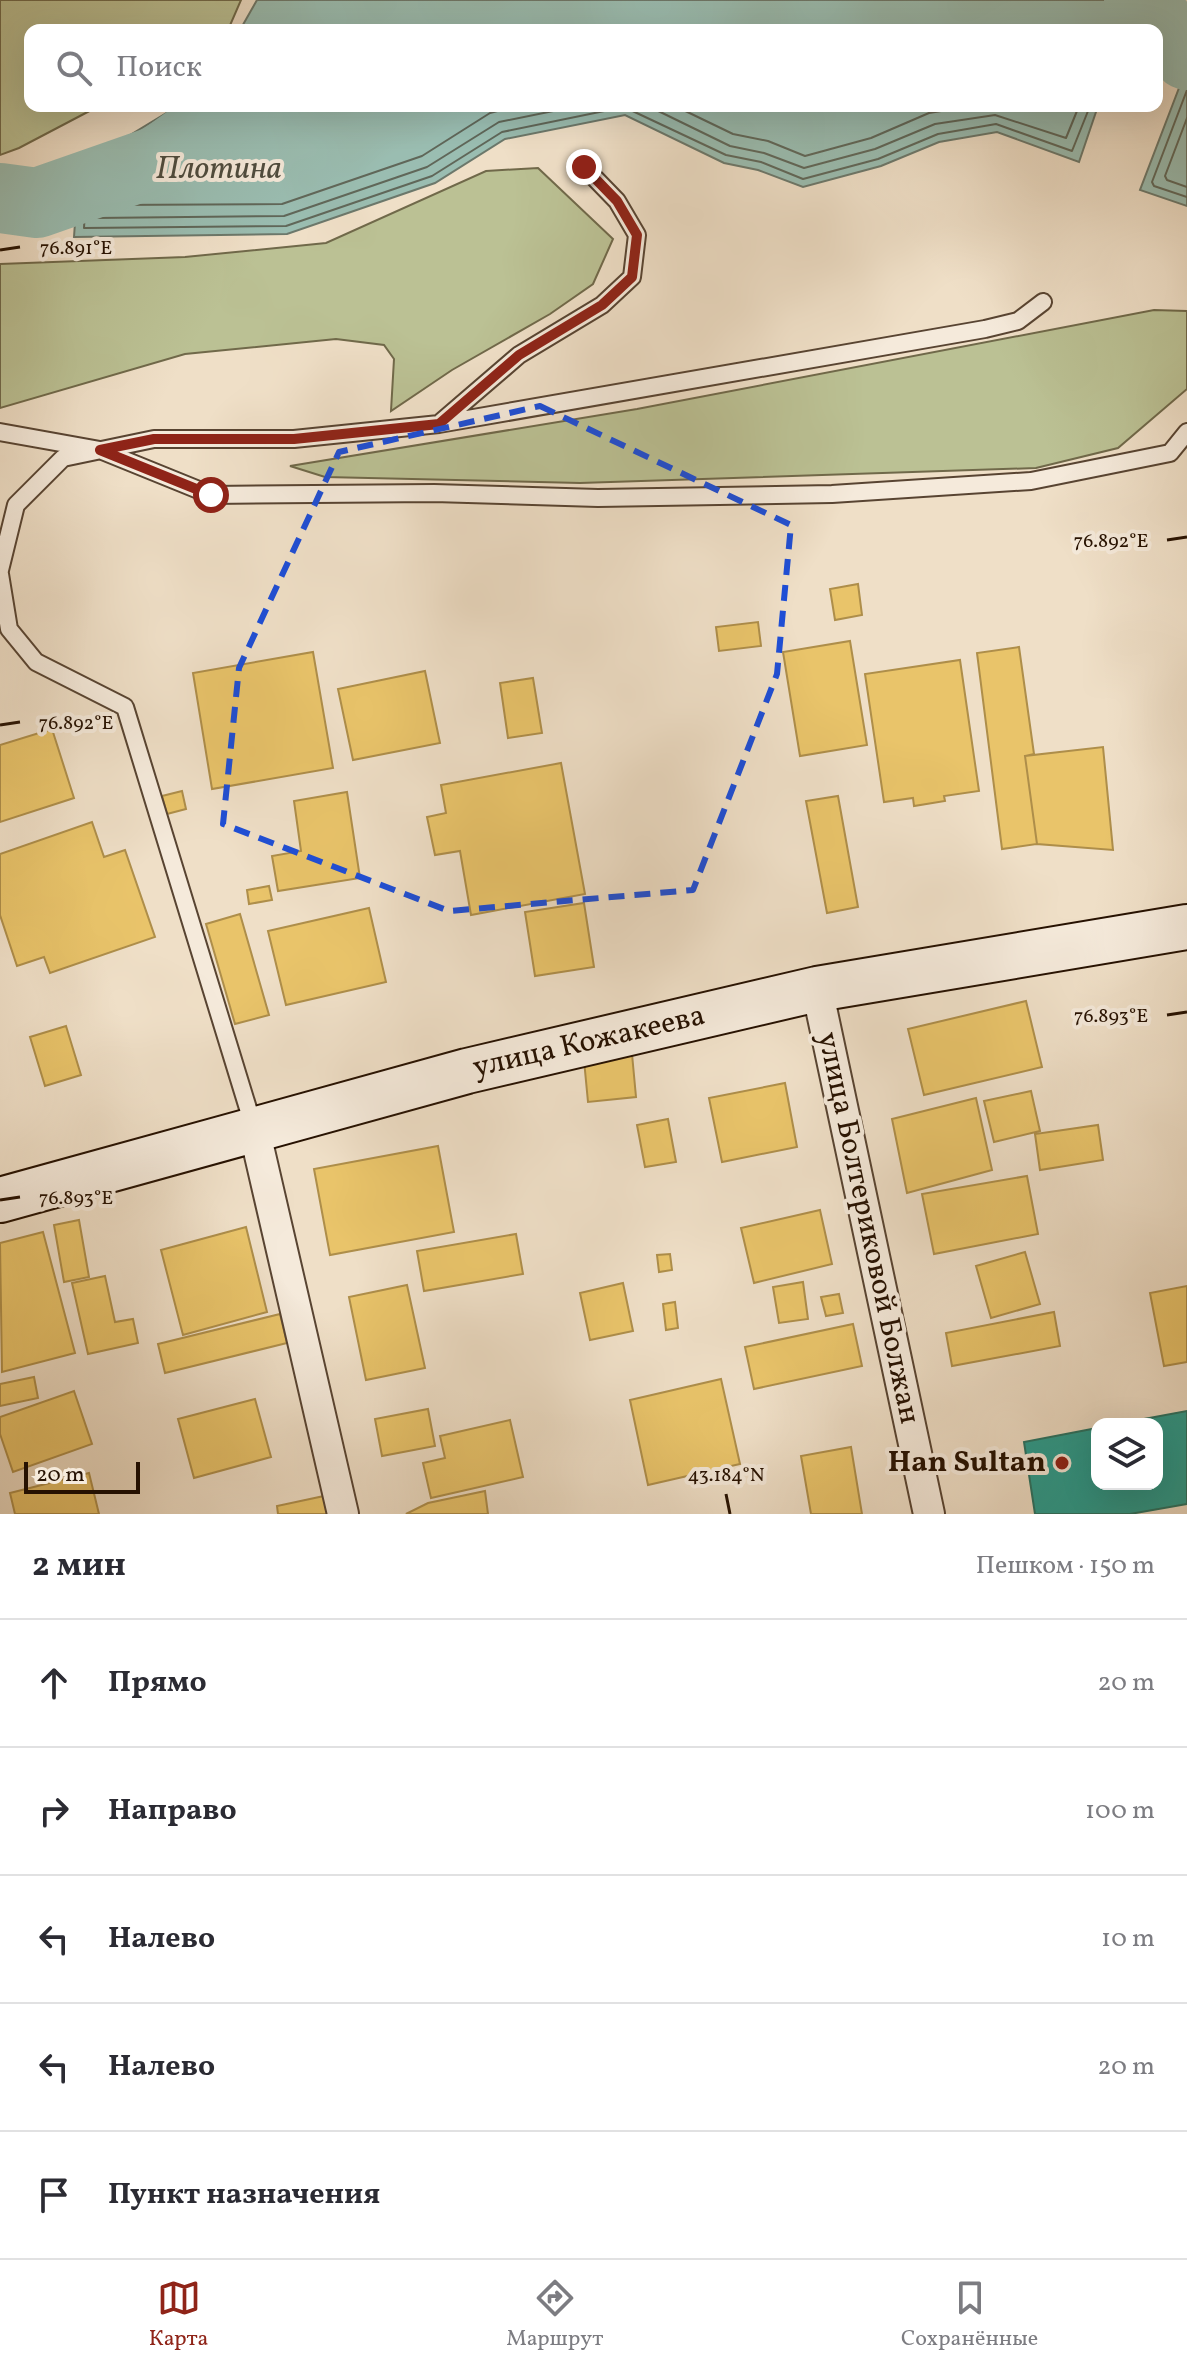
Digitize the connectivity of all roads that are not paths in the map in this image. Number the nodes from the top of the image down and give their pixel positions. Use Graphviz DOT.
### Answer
graph roads {
  1 [pos="584,167"];
  2 [pos="1043,302"];
  3 [pos="439,424"];
  4 [pos="0,432"];
  5 [pos="1187,432"];
  6 [pos="100,450"];
  7 [pos="0,572"];
  8 [pos="1187,927"];
  9 [pos="817,989"];
  10 [pos="254,1129"];
  11 [pos="0,1200"];
  12 [pos="343,1514"];
  13 [pos="929,1514"];
  1 -- 3 [label="lane"];
  2 -- 3 [label="lane"];
  3 -- 6 [label="lane"];
  4 -- 6 [label="lane"];
  5 -- 6 [label="lane"];
  6 -- 7 [label="lane"];
  7 -- 10 [label="lane"];
  8 -- 9 [label="street, улица Кожакеева"];
  9 -- 10 [label="street, улица Кожакеева"];
  9 -- 13 [label="street, улица Болтериковой Болжан"];
  10 -- 11 [label="street, улица Кожакеева"];
  10 -- 12 [label="street"];
}
